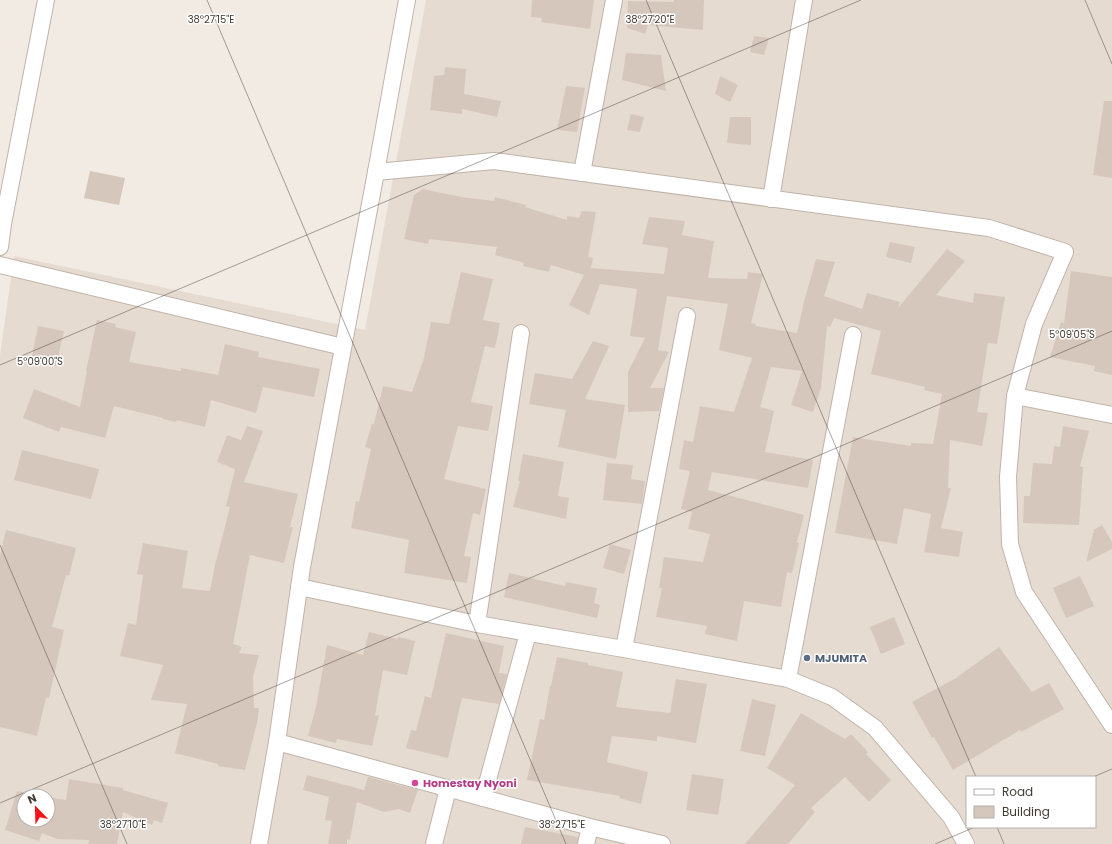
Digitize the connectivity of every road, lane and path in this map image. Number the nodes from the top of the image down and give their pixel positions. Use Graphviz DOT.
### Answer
graph roads {
  1 [pos="46,0"];
  2 [pos="407,0"];
  3 [pos="614,0"];
  4 [pos="804,0"];
  5 [pos="376,172"];
  6 [pos="582,173"];
  7 [pos="5,187"];
  8 [pos="771,199"];
  9 [pos="0,248"];
  10 [pos="0,265"];
  11 [pos="687,316"];
  12 [pos="521,333"];
  13 [pos="853,335"];
  14 [pos="343,347"];
  15 [pos="1015,396"];
  16 [pos="1112,415"];
  17 [pos="299,587"];
  18 [pos="476,624"];
  19 [pos="528,633"];
  20 [pos="624,648"];
  21 [pos="788,679"];
  22 [pos="1112,725"];
  23 [pos="277,742"];
  24 [pos="448,789"];
  25 [pos="484,798"];
  26 [pos="590,827"];
  27 [pos="259,844"];
  28 [pos="434,844"];
  29 [pos="586,844"];
  30 [pos="662,844"];
  31 [pos="966,844"];
  1 -- 7 [label="street"];
  2 -- 5 [label="street"];
  3 -- 6 [label="street"];
  4 -- 8 [label="street"];
  5 -- 6 [label="street"];
  5 -- 14 [label="street"];
  6 -- 8 [label="street"];
  7 -- 9 [label="street"];
  8 -- 15 [label="street"];
  10 -- 14 [label="street"];
  11 -- 20 [label="street"];
  12 -- 18 [label="street"];
  13 -- 21 [label="street"];
  14 -- 17 [label="street"];
  15 -- 16 [label="street"];
  15 -- 22 [label="street"];
  17 -- 18 [label="street"];
  17 -- 23 [label="street"];
  18 -- 19 [label="street"];
  19 -- 20 [label="street"];
  19 -- 25 [label="street"];
  20 -- 21 [label="street"];
  21 -- 31 [label="street"];
  23 -- 24 [label="street"];
  23 -- 27 [label="street"];
  24 -- 25 [label="street"];
  24 -- 28 [label="street"];
  25 -- 26 [label="street"];
  26 -- 29 [label="street"];
  26 -- 30 [label="street"];
}
